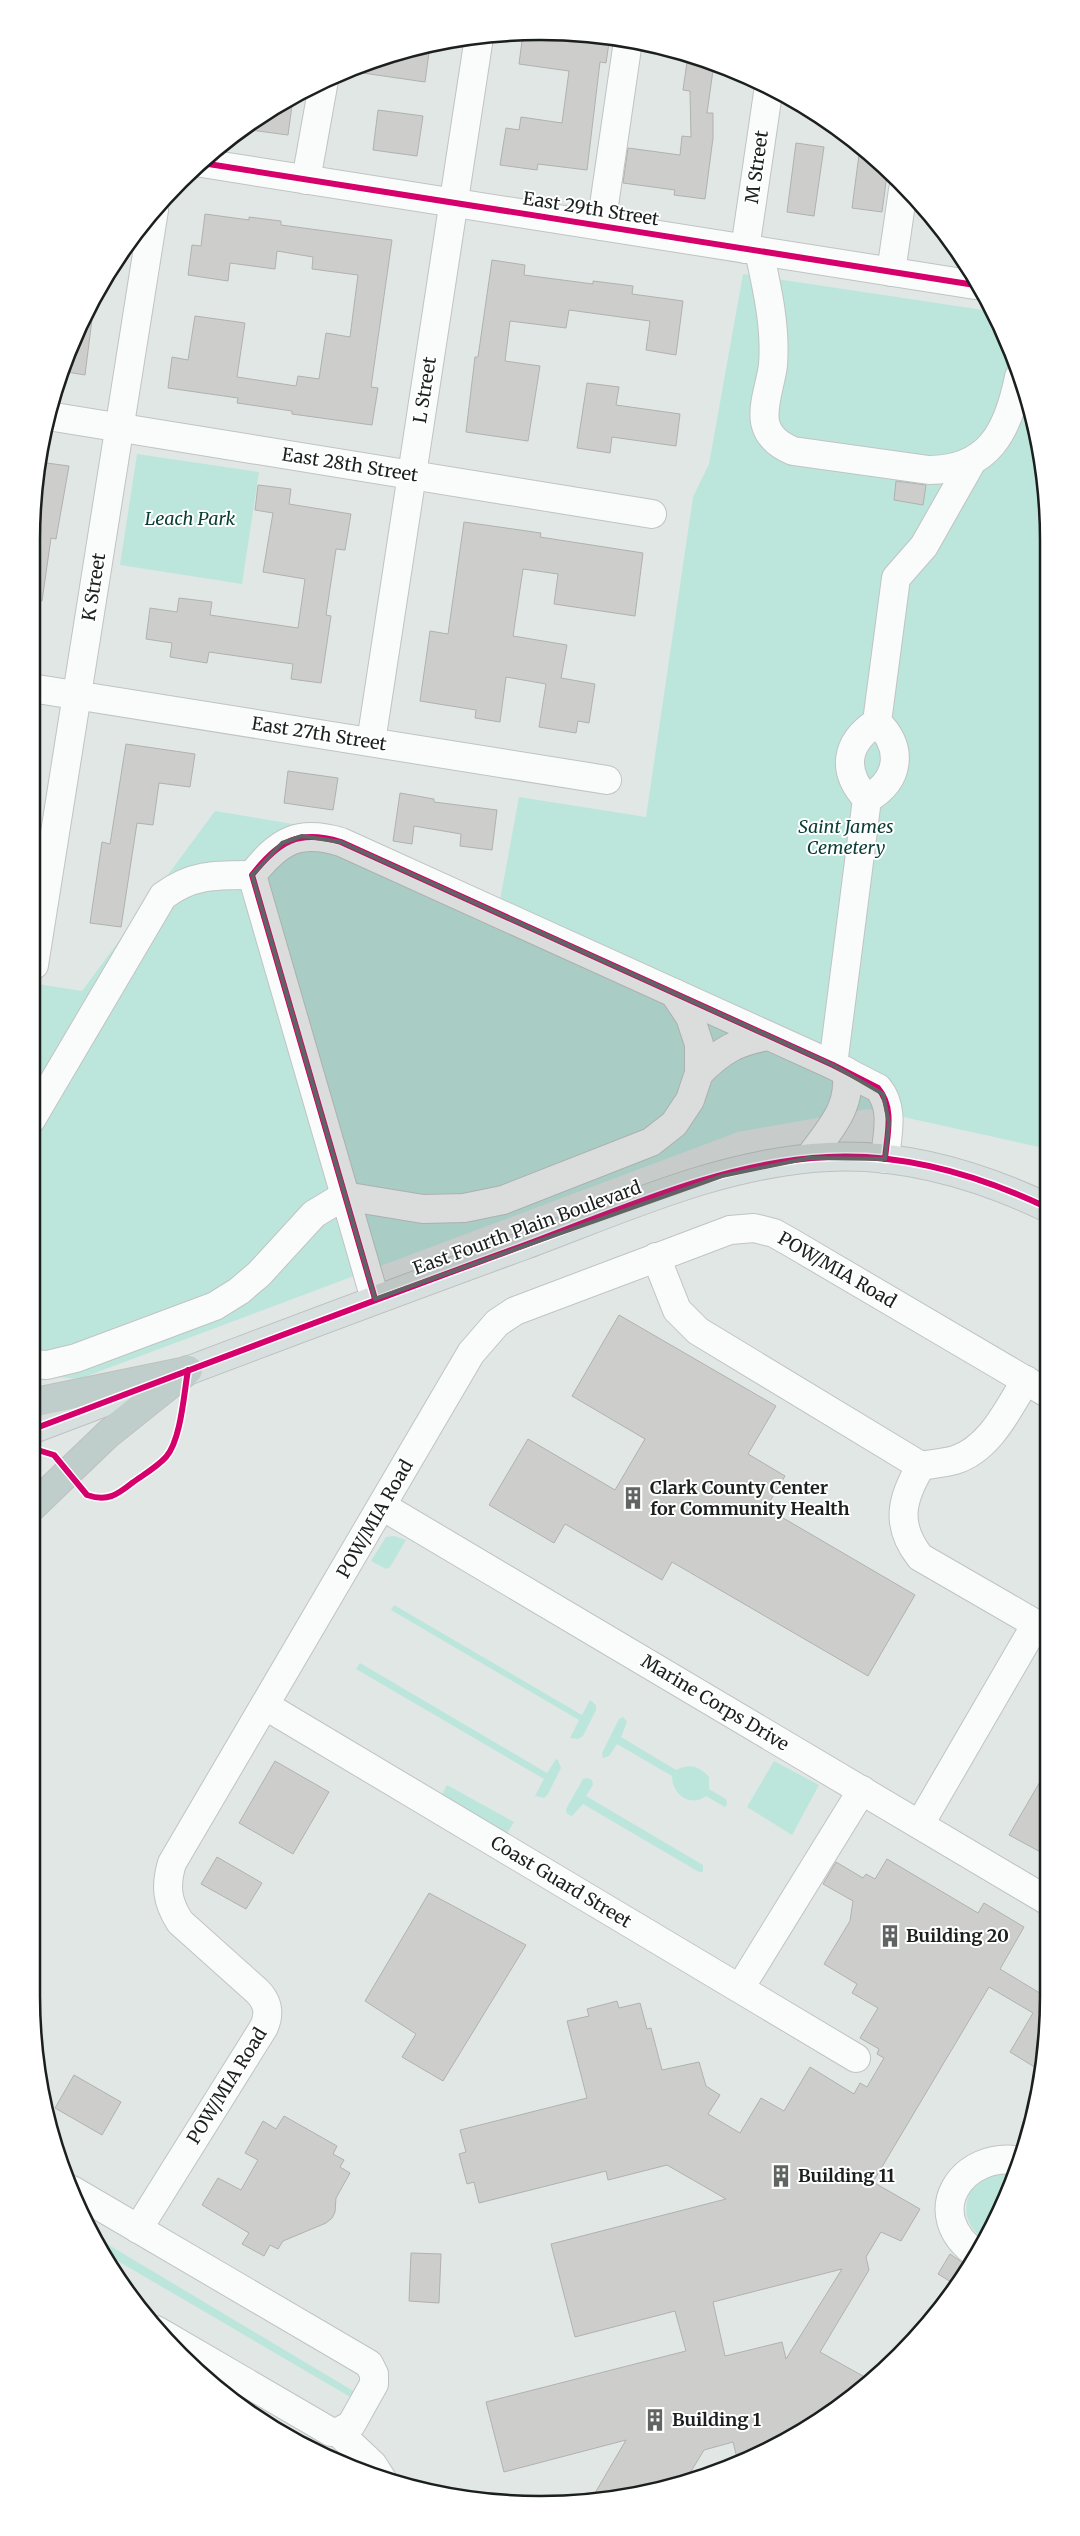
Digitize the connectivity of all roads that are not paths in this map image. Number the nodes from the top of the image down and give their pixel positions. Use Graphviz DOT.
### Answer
graph roads {
  1 [pos="478,44"];
  2 [pos="627,48"];
  3 [pos="322,91"];
  4 [pos="768,96"];
  5 [pos="210,164"];
  6 [pos="306,180"];
  7 [pos="902,195"];
  8 [pos="454,203"];
  9 [pos="152,225"];
  10 [pos="601,226"];
  11 [pos="752,250"];
  12 [pos="892,272"];
  13 [pos="969,284"];
  14 [pos="1016,390"];
  15 [pos="56,417"];
  16 [pos="120,428"];
  17 [pos="971,463"];
  18 [pos="412,475"];
  19 [pos="652,514"];
  20 [pos="40,690"];
  21 [pos="77,696"];
  22 [pos="877,722"];
  23 [pos="371,742"];
  24 [pos="607,780"];
  25 [pos="867,799"];
  26 [pos="252,875"];
  27 [pos="40,922"];
  28 [pos="674,993"];
  29 [pos="768,1036"];
  30 [pos="839,1068"];
  31 [pos="699,1073"];
  32 [pos="40,1105"];
  33 [pos="809,1158"];
  34 [pos="885,1159"];
  35 [pos="344,1196"];
  36 [pos="1040,1205"];
  37 [pos="656,1257"];
  38 [pos="375,1299"];
  39 [pos="40,1365"];
  40 [pos="188,1370"];
  41 [pos="1037,1387"];
  42 [pos="40,1401"];
  43 [pos="40,1427"];
  44 [pos="920,1466"];
  45 [pos="40,1499"];
  46 [pos="382,1506"];
  47 [pos="266,1706"];
  48 [pos="862,1790"];
  49 [pos="920,1824"];
  50 [pos="1040,1896"];
  51 [pos="740,1988"];
  52 [pos="856,2058"];
  53 [pos="1012,2160"];
  54 [pos="82,2196"];
  55 [pos="138,2229"];
  56 [pos="971,2249"];
  57 [pos="181,2345"];
  58 [pos="338,2432"];
  59 [pos="375,2467"];
  1 -- 8 [label="street, L Street"];
  2 -- 10 [label="street"];
  3 -- 6 [label="street"];
  4 -- 11 [label="street, M Street"];
  5 -- 6 [label="street, East 29th Street"];
  6 -- 8 [label="street, East 29th Street"];
  7 -- 12 [label="street"];
  8 -- 10 [label="street, East 29th Street"];
  8 -- 18 [label="street, L Street"];
  9 -- 16 [label="street, K Street"];
  10 -- 11 [label="street, East 29th Street"];
  11 -- 12 [label="street, East 29th Street"];
  11 -- 17 [label="street, M Street"];
  12 -- 13 [label="street, East 29th Street"];
  14 -- 17 [label="street"];
  15 -- 16 [label="street, East 28th Street"];
  16 -- 18 [label="street, East 28th Street"];
  16 -- 21 [label="street, K Street"];
  17 -- 22 [label="street"];
  18 -- 19 [label="street, East 28th Street"];
  18 -- 23 [label="street, L Street"];
  20 -- 21 [label="street, East 27th Street"];
  21 -- 23 [label="street, East 27th Street"];
  21 -- 27 [label="street, K Street"];
  22 -- 25 [label="street"];
  22 -- 25 [label="street"];
  23 -- 24 [label="street, East 27th Street"];
  25 -- 30 [label="street"];
  26 -- 28 [label="street"];
  26 -- 32 [label="street"];
  26 -- 35 [label="street"];
  28 -- 29 [label="street"];
  28 -- 31 [label="street"];
  29 -- 30 [label="street"];
  29 -- 31 [label="street"];
  30 -- 33 [label="street"];
  30 -- 34 [label="street"];
  31 -- 35 [label="street"];
  33 -- 34 [label="main road, East Fourth Plain Boulevard"];
  33 -- 38 [label="main road, East Fourth Plain Boulevard"];
  34 -- 36 [label="main road, East Fourth Plain Boulevard"];
  35 -- 38 [label="street"];
  35 -- 39 [label="street"];
  37 -- 41 [label="street, POW/MIA Road"];
  37 -- 44 [label="street"];
  37 -- 46 [label="street, POW/MIA Road"];
  38 -- 40 [label="main road, East Fourth Plain Boulevard"];
  40 -- 42 [label="highway"];
  40 -- 43 [label="main road, East Fourth Plain Boulevard"];
  40 -- 45 [label="highway"];
  41 -- 44 [label="street"];
  44 -- 49 [label="street"];
  46 -- 47 [label="street, POW/MIA Road"];
  46 -- 48 [label="street, Marine Corps Drive"];
  47 -- 51 [label="street, Coast Guard Street"];
  47 -- 55 [label="street, POW/MIA Road"];
  48 -- 49 [label="street, Marine Corps Drive"];
  48 -- 51 [label="street"];
  49 -- 50 [label="street, Marine Corps Drive"];
  51 -- 52 [label="street, Coast Guard Street"];
  53 -- 56 [label="street"];
  54 -- 55 [label="street"];
  55 -- 58 [label="street"];
  57 -- 58 [label="street"];
  58 -- 59 [label="street"];
}
